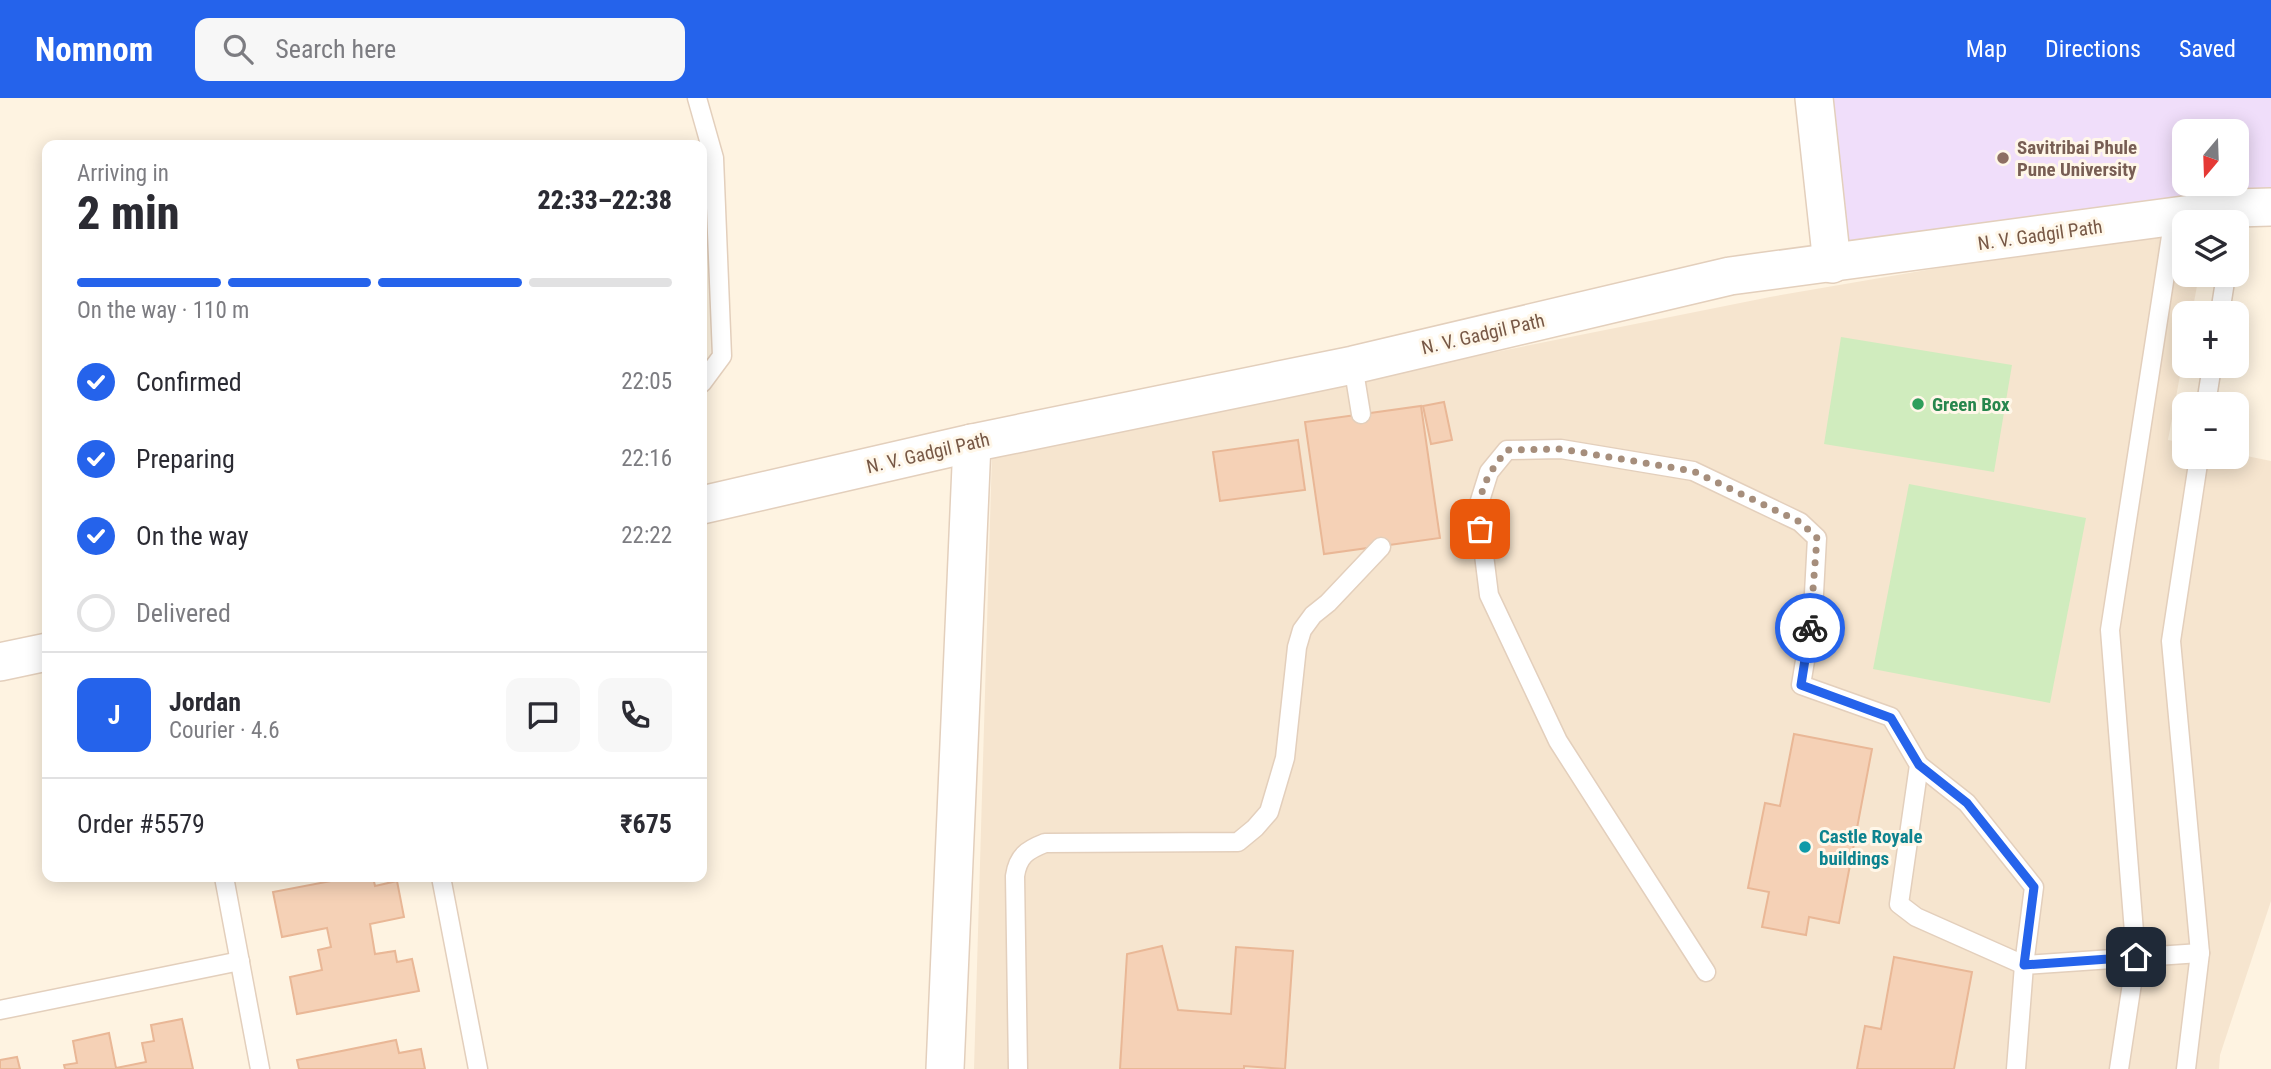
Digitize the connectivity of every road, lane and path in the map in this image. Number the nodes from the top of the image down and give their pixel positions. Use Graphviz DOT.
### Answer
graph roads {
  1 [pos="697,98"];
  2 [pos="1814,98"];
  3 [pos="2172,217"];
  4 [pos="2172,230"];
  5 [pos="1832,264"];
  6 [pos="1353,365"];
  7 [pos="707,376"];
  8 [pos="1361,414"];
  9 [pos="972,443"];
  10 [pos="2197,469"];
  11 [pos="707,504"];
  12 [pos="1381,547"];
  13 [pos="42,653"];
  14 [pos="0,662"];
  15 [pos="1919,765"];
  16 [pos="225,882"];
  17 [pos="442,882"];
  18 [pos="2200,953"];
  19 [pos="2136,957"];
  20 [pos="240,961"];
  21 [pos="2024,965"];
  22 [pos="1706,972"];
  23 [pos="0,1010"];
  24 [pos="260,1069"];
  25 [pos="478,1069"];
  26 [pos="945,1069"];
  27 [pos="1018,1069"];
  28 [pos="2016,1069"];
  29 [pos="2119,1069"];
  30 [pos="2186,1069"];
  1 -- 7 [label="lane"];
  2 -- 5 [label="street"];
  3 -- 5 [label="street, N. V. Gadgil Path"];
  4 -- 19 [label="lane"];
  5 -- 6 [label="street, N. V. Gadgil Path"];
  6 -- 8 [label="lane"];
  6 -- 9 [label="street, N. V. Gadgil Path"];
  9 -- 11 [label="street, N. V. Gadgil Path"];
  9 -- 26 [label="street"];
  10 -- 18 [label="lane"];
  12 -- 27 [label="lane"];
  13 -- 14 [label="street"];
  15 -- 21 [label="lane"];
  15 -- 21 [label="lane"];
  15 -- 22 [label="lane"];
  16 -- 20 [label="lane"];
  17 -- 25 [label="lane"];
  18 -- 19 [label="lane"];
  18 -- 30 [label="lane"];
  19 -- 21 [label="lane"];
  19 -- 29 [label="lane"];
  20 -- 23 [label="lane"];
  20 -- 24 [label="lane"];
  21 -- 28 [label="lane"];
}
